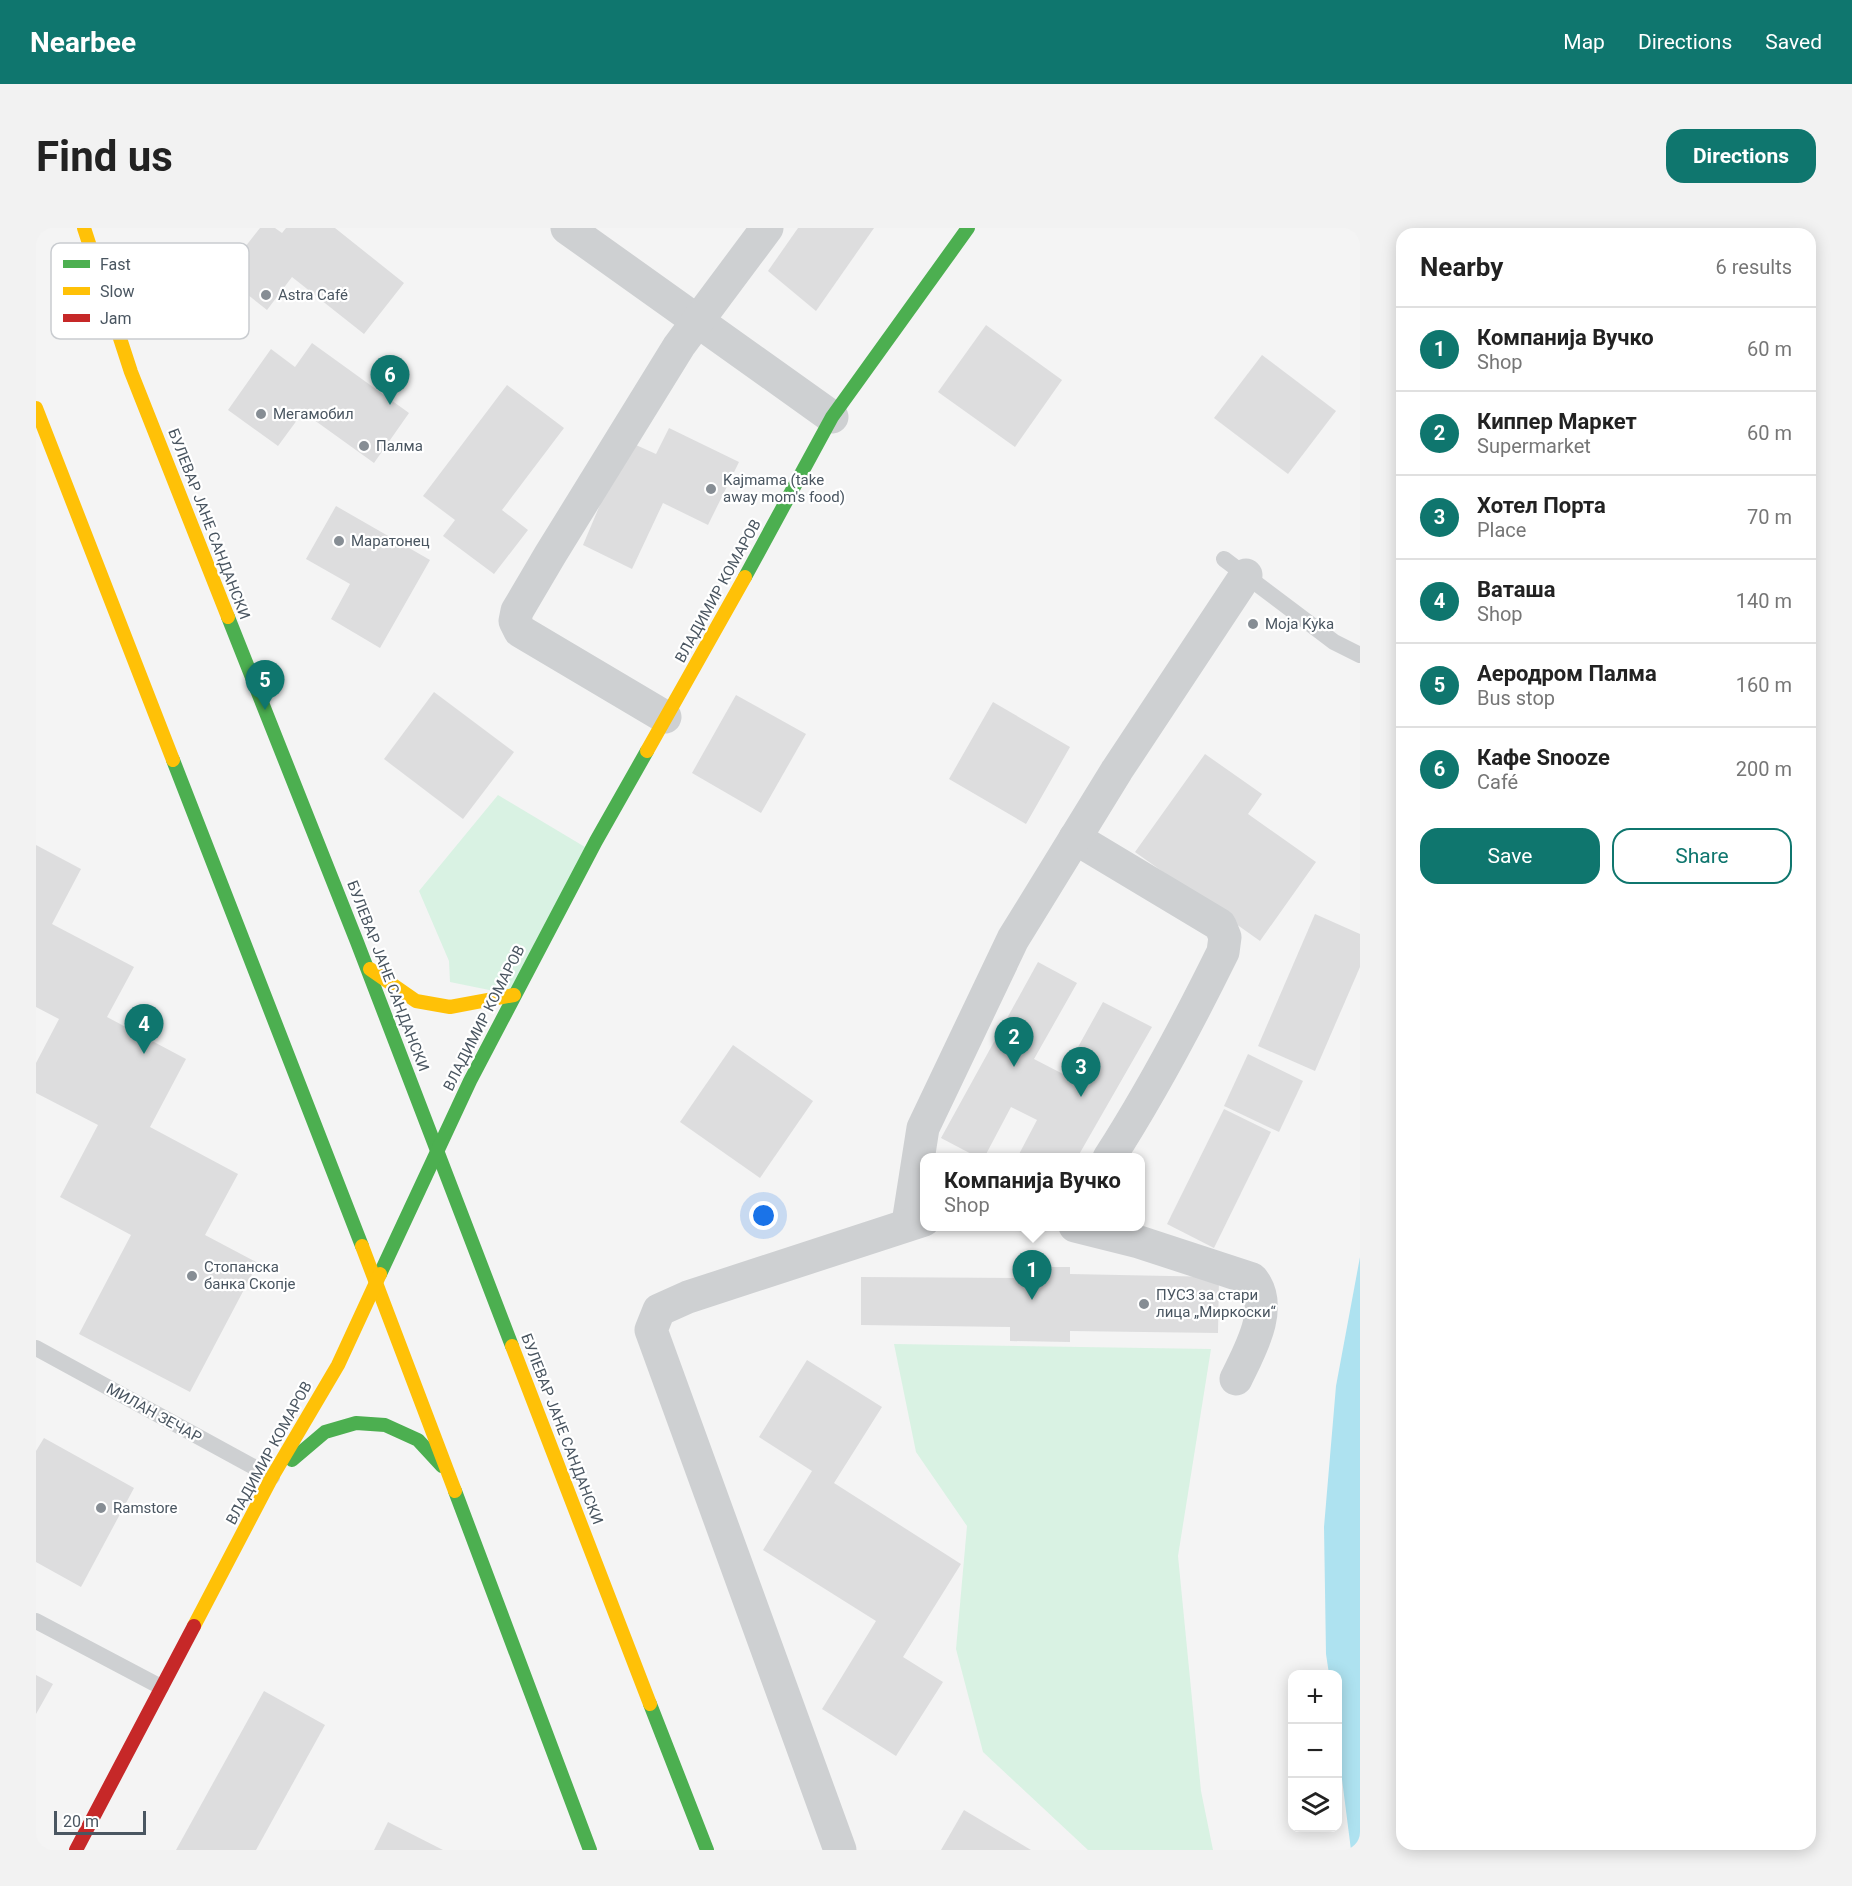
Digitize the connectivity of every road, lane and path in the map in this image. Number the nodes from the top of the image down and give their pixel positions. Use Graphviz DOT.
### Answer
graph roads {
  1 [pos="84,228"];
  2 [pos="567,228"];
  3 [pos="767,228"];
  4 [pos="969,228"];
  5 [pos="88,243"];
  6 [pos="697,323"];
  7 [pos="119,339"];
  8 [pos="36,408"];
  9 [pos="832,417"];
  10 [pos="1235,567"];
  11 [pos="1360,655"];
  12 [pos="665,717"];
  13 [pos="1075,838"];
  14 [pos="370,969"];
  15 [pos="514,995"];
  16 [pos="437,1149"];
  17 [pos="921,1153"];
  18 [pos="1112,1153"];
  19 [pos="920,1168"];
  20 [pos="916,1222"];
  21 [pos="1092,1231"];
  22 [pos="376,1283"];
  23 [pos="36,1348"];
  24 [pos="1236,1378"];
  25 [pos="448,1473"];
  26 [pos="272,1477"];
  27 [pos="36,1621"];
  28 [pos="161,1687"];
  29 [pos="76,1850"];
  30 [pos="590,1850"];
  31 [pos="706,1850"];
  32 [pos="840,1850"];
  1 -- 5 [label="street, БУЛЕВАР ЈАНЕ САНДАНСКИ"];
  2 -- 6 [label="street"];
  3 -- 6 [label="street"];
  4 -- 9 [label="street, ВЛАДИМИР КОМАРОВ"];
  6 -- 9 [label="street"];
  6 -- 12 [label="street"];
  7 -- 14 [label="street, БУЛЕВАР ЈАНЕ САНДАНСКИ"];
  8 -- 22 [label="street"];
  9 -- 12 [label="street, ВЛАДИМИР КОМАРОВ"];
  10 -- 11 [label="lane"];
  10 -- 13 [label="street"];
  12 -- 15 [label="street, ВЛАДИМИР КОМАРОВ"];
  13 -- 17 [label="street"];
  13 -- 18 [label="street"];
  14 -- 15 [label="street"];
  14 -- 16 [label="street, БУЛЕВАР ЈАНЕ САНДАНСКИ"];
  15 -- 16 [label="street, ВЛАДИМИР КОМАРОВ"];
  16 -- 22 [label="street, ВЛАДИМИР КОМАРОВ"];
  16 -- 31 [label="street, БУЛЕВАР ЈАНЕ САНДАНСКИ"];
  19 -- 20 [label="street"];
  20 -- 32 [label="street"];
  21 -- 24 [label="street"];
  22 -- 25 [label="street"];
  22 -- 26 [label="street, ВЛАДИМИР КОМАРОВ"];
  23 -- 26 [label="lane, МИЛАН ЗЕЧАР"];
  25 -- 26 [label="street"];
  25 -- 30 [label="street"];
  26 -- 28 [label="street, ВЛАДИМИР КОМАРОВ"];
  27 -- 28 [label="lane"];
  28 -- 29 [label="street, ВЛАДИМИР КОМАРОВ"];
}
